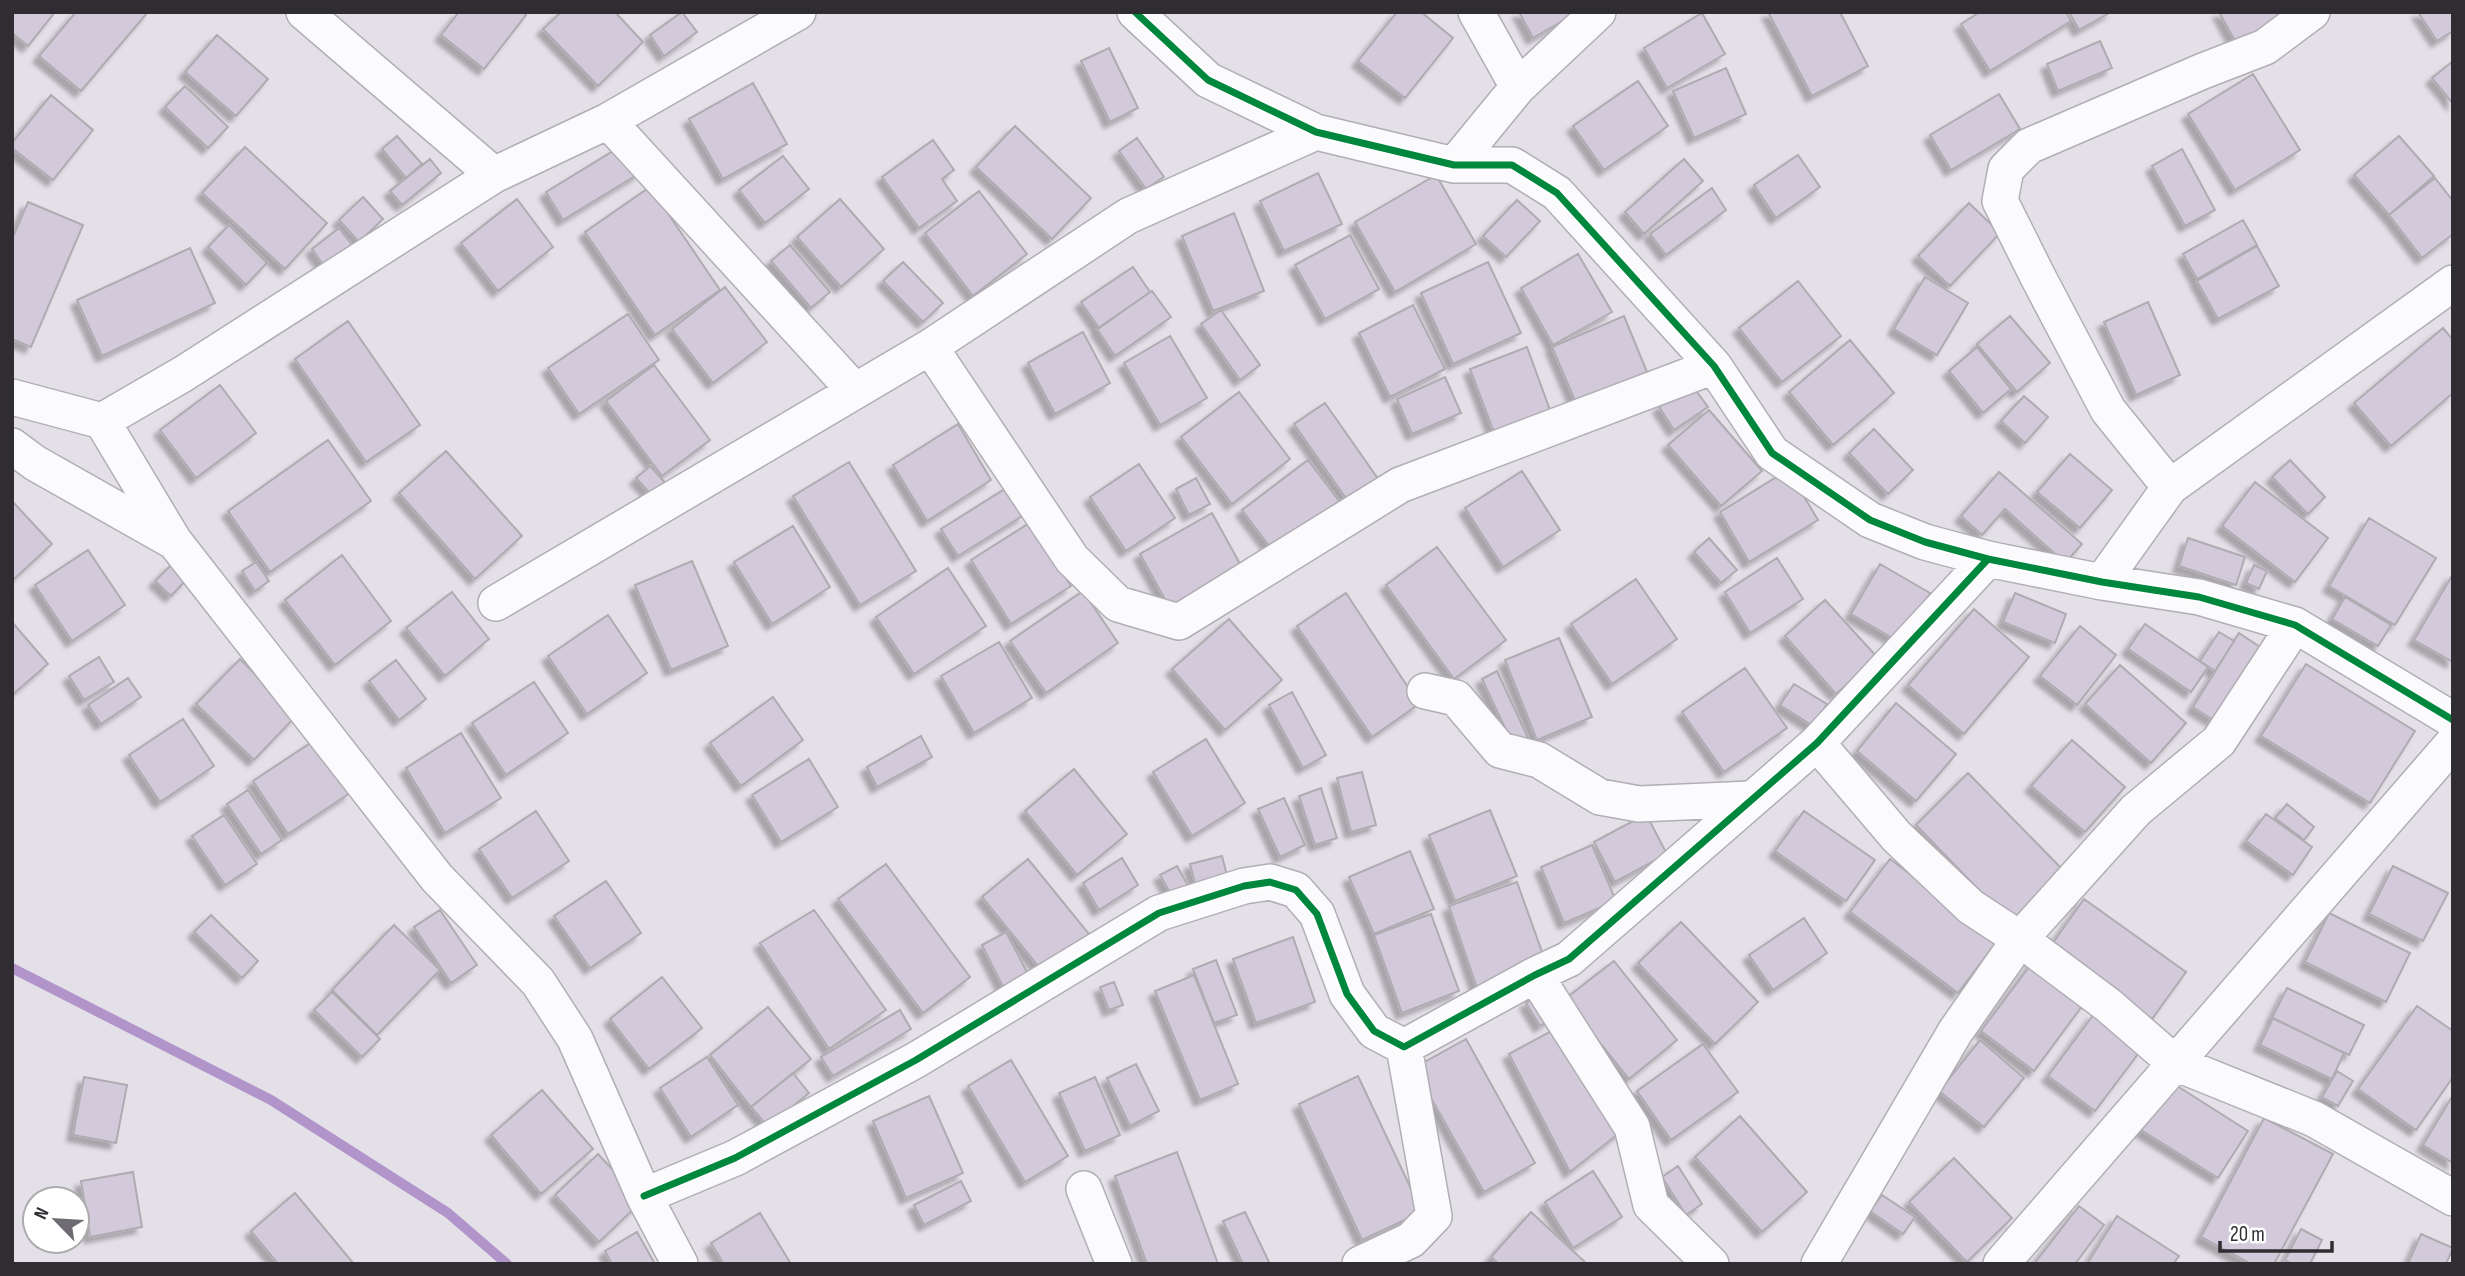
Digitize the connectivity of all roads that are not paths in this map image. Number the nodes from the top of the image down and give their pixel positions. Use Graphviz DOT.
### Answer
graph roads {
  1 [pos="304,12"];
  2 [pos="1135,12"];
  3 [pos="1476,12"];
  4 [pos="1598,12"];
  5 [pos="2312,12"];
  6 [pos="795,13"];
  7 [pos="1518,87"];
  8 [pos="608,121"];
  9 [pos="1316,132"];
  10 [pos="1454,164"];
  11 [pos="494,176"];
  12 [pos="2453,283"];
  13 [pos="930,347"];
  14 [pos="1714,366"];
  15 [pos="855,391"];
  16 [pos="12,397"];
  17 [pos="102,421"];
  18 [pos="12,446"];
  19 [pos="2170,487"];
  20 [pos="174,541"];
  21 [pos="1988,559"];
  22 [pos="2102,582"];
  23 [pos="496,603"];
  24 [pos="2295,625"];
  25 [pos="1425,691"];
  26 [pos="2453,720"];
  27 [pos="1817,743"];
  28 [pos="2453,743"];
  29 [pos="1751,799"];
  30 [pos="2020,939"];
  31 [pos="1535,975"];
  32 [pos="1404,1047"];
  33 [pos="2175,1063"];
  34 [pos="1084,1189"];
  35 [pos="644,1196"];
  36 [pos="2453,1198"];
  37 [pos="681,1264"];
  38 [pos="1114,1264"];
  39 [pos="1360,1264"];
  40 [pos="1711,1264"];
  41 [pos="1819,1264"];
  42 [pos="2001,1264"];
  1 -- 11 [label="street"];
  2 -- 9 [label="street"];
  3 -- 7 [label="street"];
  4 -- 7 [label="street"];
  5 -- 19 [label="street"];
  6 -- 8 [label="street"];
  7 -- 10 [label="street"];
  8 -- 11 [label="street"];
  8 -- 15 [label="street"];
  9 -- 10 [label="street"];
  9 -- 13 [label="street"];
  10 -- 14 [label="street"];
  11 -- 17 [label="street"];
  12 -- 19 [label="street"];
  13 -- 14 [label="street"];
  13 -- 15 [label="street"];
  14 -- 21 [label="street"];
  15 -- 23 [label="street"];
  16 -- 17 [label="street"];
  17 -- 20 [label="street"];
  18 -- 20 [label="street"];
  19 -- 22 [label="street"];
  20 -- 35 [label="street"];
  21 -- 22 [label="street"];
  21 -- 27 [label="street"];
  22 -- 24 [label="street"];
  24 -- 26 [label="street"];
  24 -- 30 [label="street"];
  25 -- 29 [label="street"];
  27 -- 29 [label="street"];
  27 -- 30 [label="street"];
  28 -- 33 [label="street"];
  29 -- 31 [label="street"];
  30 -- 33 [label="street"];
  30 -- 41 [label="street"];
  31 -- 32 [label="street"];
  31 -- 40 [label="street"];
  32 -- 35 [label="street"];
  32 -- 39 [label="street"];
  33 -- 36 [label="street"];
  33 -- 42 [label="street"];
  34 -- 38 [label="street"];
  35 -- 37 [label="street"];
}
